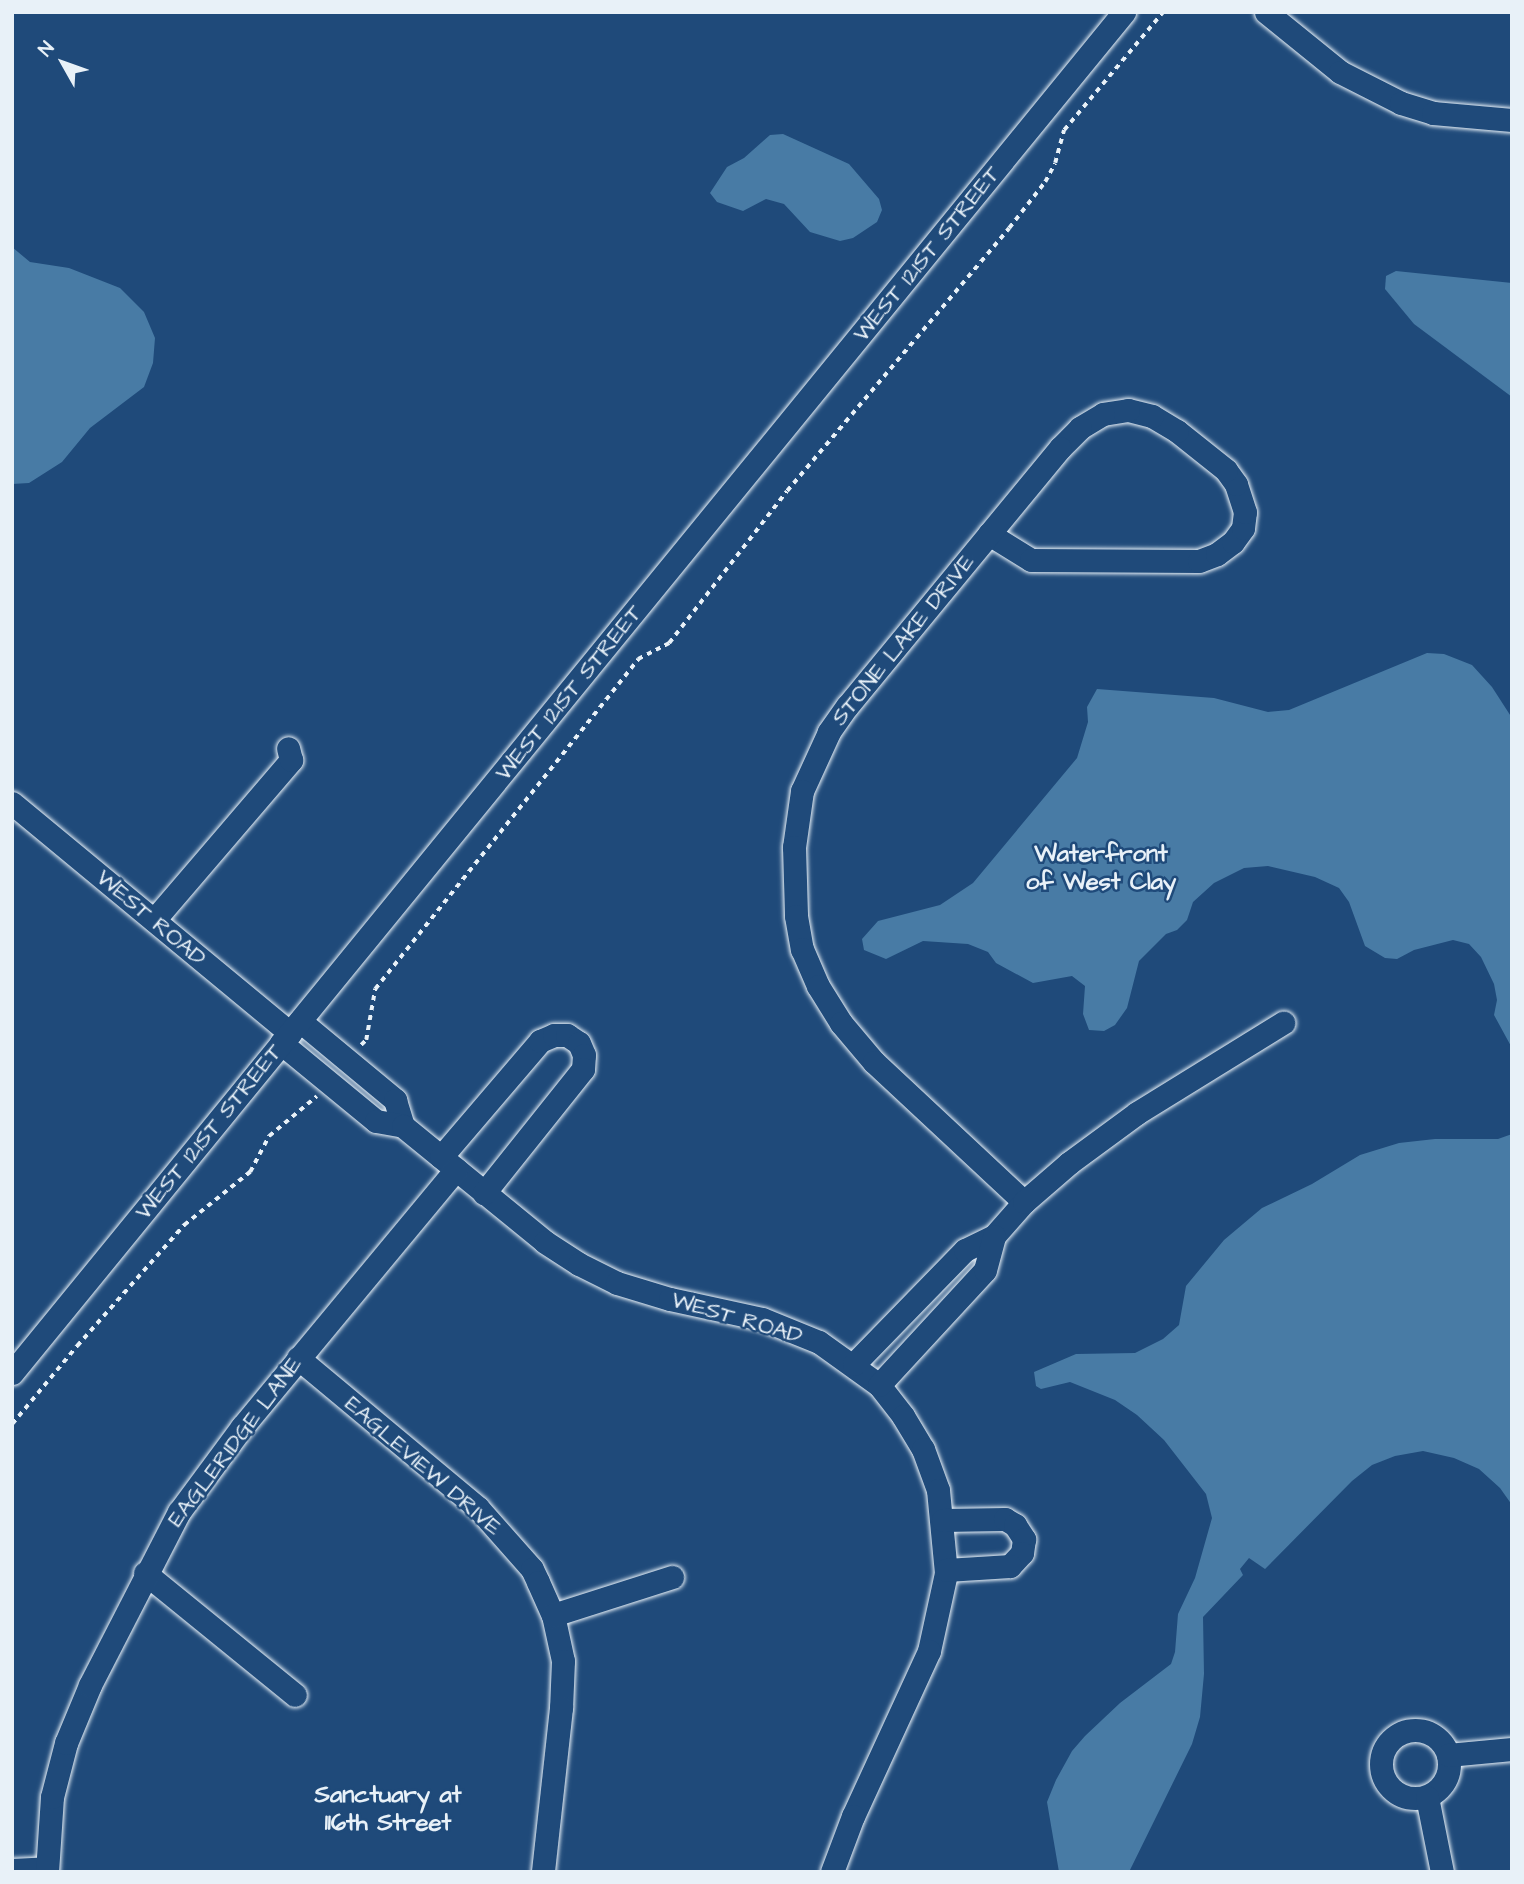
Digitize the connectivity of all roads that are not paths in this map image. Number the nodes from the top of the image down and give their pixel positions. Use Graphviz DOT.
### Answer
graph roads {
  1 [pos="1124,12"];
  2 [pos="1266,12"];
  3 [pos="1512,120"];
  4 [pos="989,534"];
  5 [pos="288,748"];
  6 [pos="12,803"];
  7 [pos="154,920"];
  8 [pos="1283,1023"];
  9 [pos="290,1032"];
  10 [pos="449,1163"];
  11 [pos="484,1192"];
  12 [pos="1024,1202"];
  13 [pos="994,1236"];
  14 [pos="298,1359"];
  15 [pos="854,1364"];
  16 [pos="12,1373"];
  17 [pos="879,1385"];
  18 [pos="943,1520"];
  19 [pos="946,1570"];
  20 [pos="145,1573"];
  21 [pos="672,1577"];
  22 [pos="553,1615"];
  23 [pos="295,1695"];
  24 [pos="1512,1749"];
  25 [pos="1448,1755"];
  26 [pos="1427,1797"];
  27 [pos="12,1870"];
  28 [pos="47,1870"];
  29 [pos="542,1872"];
  30 [pos="833,1872"];
  31 [pos="1442,1872"];
  1 -- 9 [label="street, WEST 121ST STREET"];
  2 -- 3 [label="street"];
  4 -- 4 [label="street, STONE LAKE DRIVE"];
  4 -- 12 [label="street, STONE LAKE DRIVE"];
  5 -- 7 [label="street"];
  6 -- 7 [label="street, WEST ROAD"];
  7 -- 9 [label="street, WEST ROAD"];
  8 -- 12 [label="street"];
  9 -- 10 [label="street, WEST ROAD"];
  9 -- 16 [label="street, WEST 121ST STREET"];
  10 -- 11 [label="street, WEST ROAD"];
  10 -- 11 [label="street, EAGLERIDGE LANE"];
  10 -- 14 [label="street, EAGLERIDGE LANE"];
  11 -- 15 [label="street, WEST ROAD"];
  12 -- 13 [label="street"];
  13 -- 15 [label="street"];
  13 -- 17 [label="street"];
  14 -- 20 [label="street, EAGLERIDGE LANE"];
  14 -- 22 [label="street, EAGLEVIEW DRIVE"];
  15 -- 17 [label="street, WEST ROAD"];
  17 -- 18 [label="street, WEST ROAD"];
  18 -- 19 [label="street, WEST ROAD"];
  18 -- 19 [label="street"];
  19 -- 30 [label="street, WEST ROAD"];
  20 -- 23 [label="street"];
  20 -- 28 [label="street, EAGLERIDGE LANE"];
  21 -- 22 [label="street"];
  22 -- 29 [label="street, EAGLEVIEW DRIVE"];
  24 -- 25 [label="street"];
  25 -- 26 [label="street"];
  25 -- 26 [label="street"];
  26 -- 31 [label="street"];
  27 -- 28 [label="street"];
}
